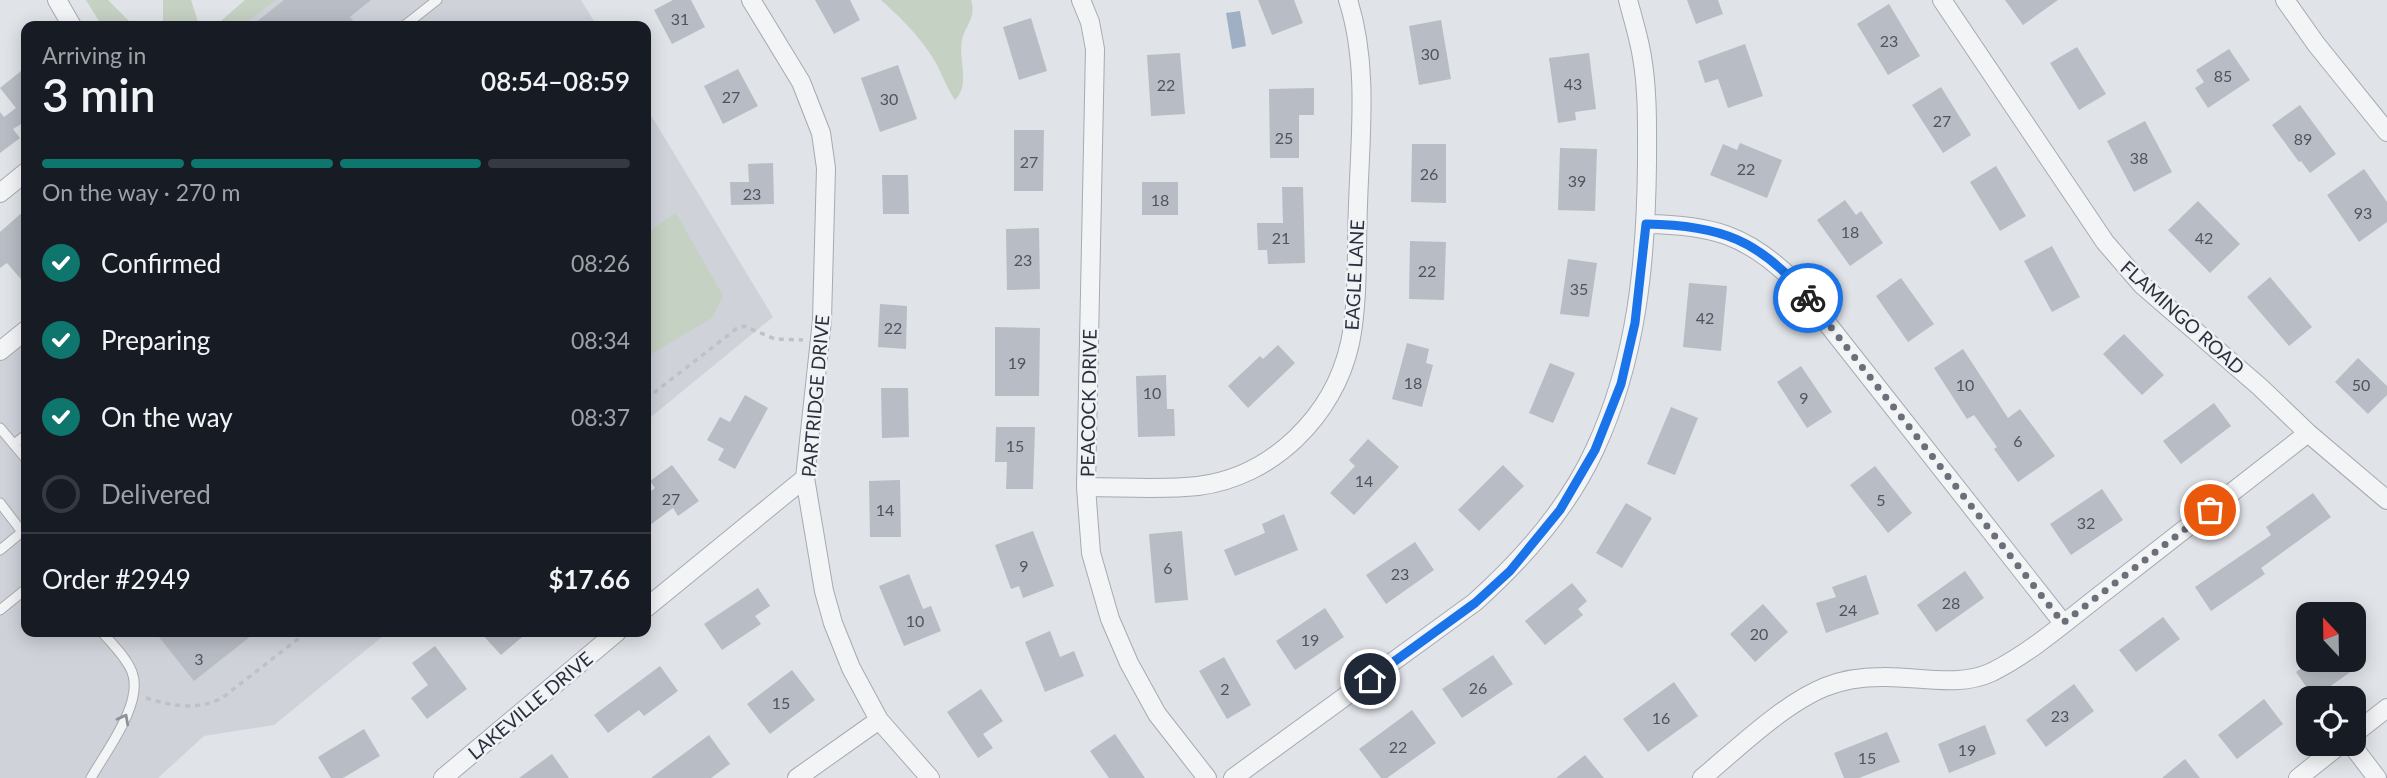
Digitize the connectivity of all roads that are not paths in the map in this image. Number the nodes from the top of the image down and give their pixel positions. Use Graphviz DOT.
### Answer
graph roads {
  1 [pos="57,0"];
  2 [pos="437,0"];
  3 [pos="751,0"];
  4 [pos="1081,0"];
  5 [pos="1348,0"];
  6 [pos="1628,0"];
  7 [pos="1942,0"];
  8 [pos="2285,0"];
  9 [pos="69,21"];
  10 [pos="410,21"];
  11 [pos="2387,132"];
  12 [pos="21,176"];
  13 [pos="0,193"];
  14 [pos="1646,224"];
  15 [pos="21,334"];
  16 [pos="0,351"];
  17 [pos="0,428"];
  18 [pos="2308,433"];
  19 [pos="21,439"];
  20 [pos="14,444"];
  21 [pos="21,453"];
  22 [pos="805,478"];
  23 [pos="1086,487"];
  24 [pos="2387,500"];
  25 [pos="0,503"];
  26 [pos="21,530"];
  27 [pos="21,536"];
  28 [pos="0,550"];
  29 [pos="21,593"];
  30 [pos="651,603"];
  31 [pos="0,610"];
  32 [pos="2063,623"];
  33 [pos="106,637"];
  34 [pos="611,637"];
  35 [pos="2387,708"];
  36 [pos="879,720"];
  37 [pos="2366,725"];
  38 [pos="2326,756"];
  39 [pos="2360,756"];
  40 [pos="91,778"];
  41 [pos="443,778"];
  42 [pos="797,778"];
  43 [pos="930,778"];
  44 [pos="1207,778"];
  45 [pos="1233,778"];
  46 [pos="1702,778"];
  47 [pos="2298,778"];
  48 [pos="2377,778"];
  1 -- 9 [label="street"];
  2 -- 10 [label="lane"];
  3 -- 22 [label="street, PARTRIDGE DRIVE"];
  4 -- 23 [label="street, PEACOCK DRIVE"];
  5 -- 23 [label="street, EAGLE LANE"];
  6 -- 14 [label="street"];
  7 -- 18 [label="street, FLAMINGO ROAD"];
  8 -- 11 [label="street"];
  12 -- 13 [label="street"];
  14 -- 32 [label="street"];
  14 -- 45 [label="street"];
  15 -- 16 [label="street"];
  17 -- 20 [label="lane"];
  18 -- 24 [label="street, FLAMINGO ROAD"];
  18 -- 32 [label="street"];
  19 -- 20 [label="lane"];
  20 -- 21 [label="lane"];
  22 -- 30 [label="street"];
  22 -- 36 [label="street, PARTRIDGE DRIVE"];
  23 -- 44 [label="street, PEACOCK DRIVE"];
  25 -- 26 [label="lane"];
  27 -- 28 [label="lane"];
  29 -- 31 [label="lane"];
  32 -- 46 [label="street"];
  40 -- 33 [label="lane, one-way"];
  34 -- 41 [label="street, LAKEVILLE DRIVE"];
  35 -- 37 [label="street"];
  36 -- 42 [label="street"];
  36 -- 43 [label="street, PARTRIDGE DRIVE"];
  38 -- 47 [label="street"];
  39 -- 48 [label="street"];
}
